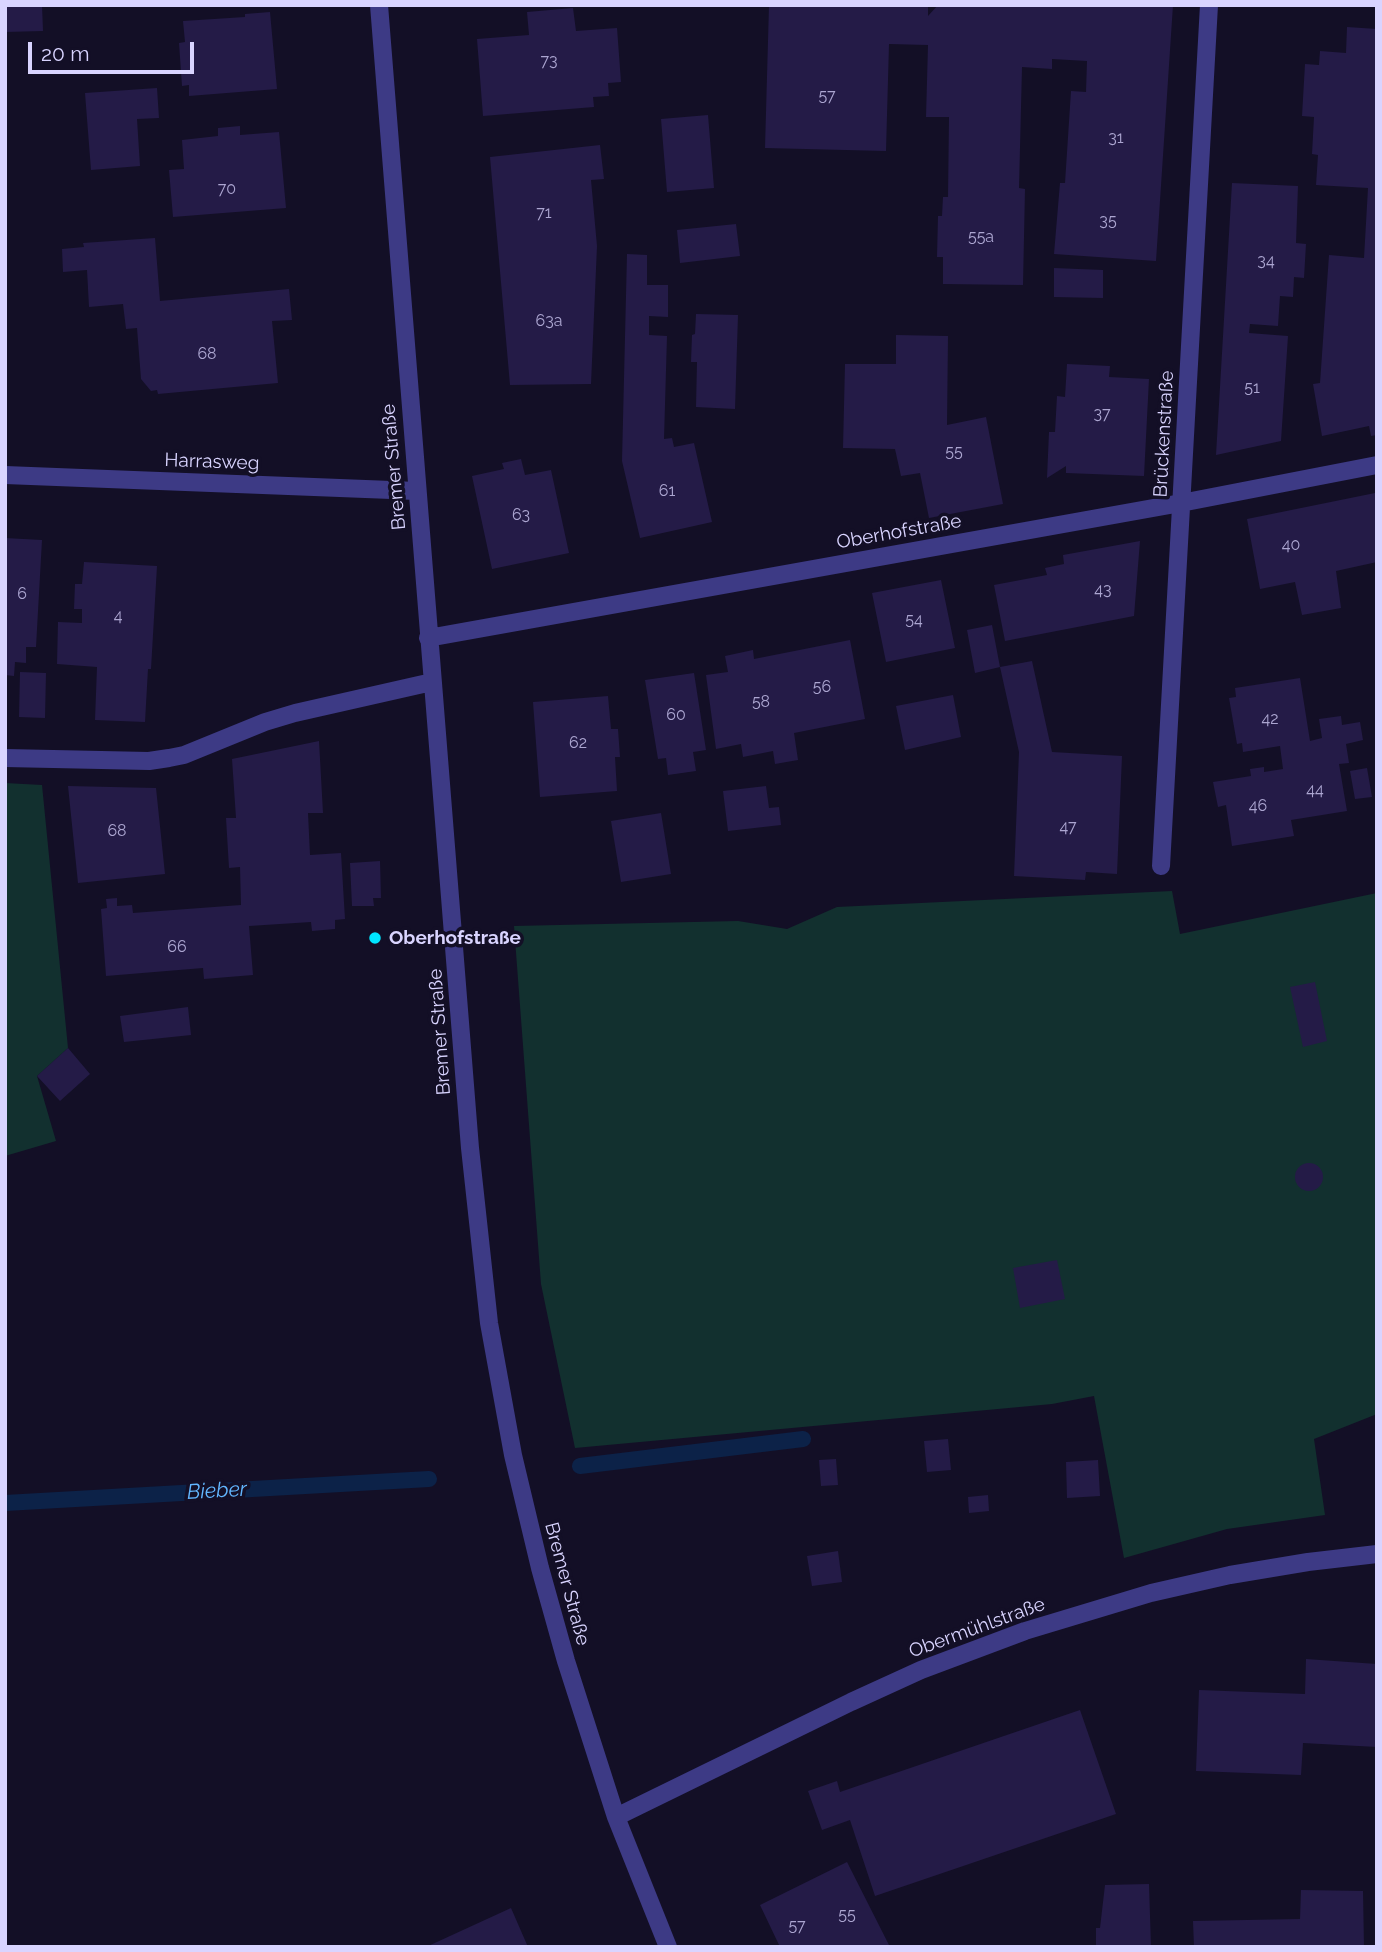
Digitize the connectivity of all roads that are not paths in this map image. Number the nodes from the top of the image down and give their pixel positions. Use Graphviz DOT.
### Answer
graph roads {
  1 [pos="379,5"];
  2 [pos="1209,5"];
  3 [pos="1377,465"];
  4 [pos="5,475"];
  5 [pos="417,491"];
  6 [pos="1181,503"];
  7 [pos="428,638"];
  8 [pos="432,682"];
  9 [pos="5,758"];
  10 [pos="1161,866"];
  11 [pos="1377,1554"];
  12 [pos="616,1817"];
  13 [pos="668,1947"];
  1 -- 5 [label="street, Bremer Straße"];
  2 -- 6 [label="street, Brückenstraße"];
  3 -- 6 [label="street, Oberhofstraße"];
  4 -- 5 [label="street, Harrasweg"];
  5 -- 7 [label="street, Bremer Straße"];
  6 -- 7 [label="street, Oberhofstraße"];
  6 -- 10 [label="street, Brückenstraße"];
  7 -- 8 [label="street, Bremer Straße"];
  8 -- 9 [label="street"];
  8 -- 12 [label="street, Bremer Straße"];
  11 -- 12 [label="street, Obermühlstraße"];
  12 -- 13 [label="street, Bremer Straße"];
}
